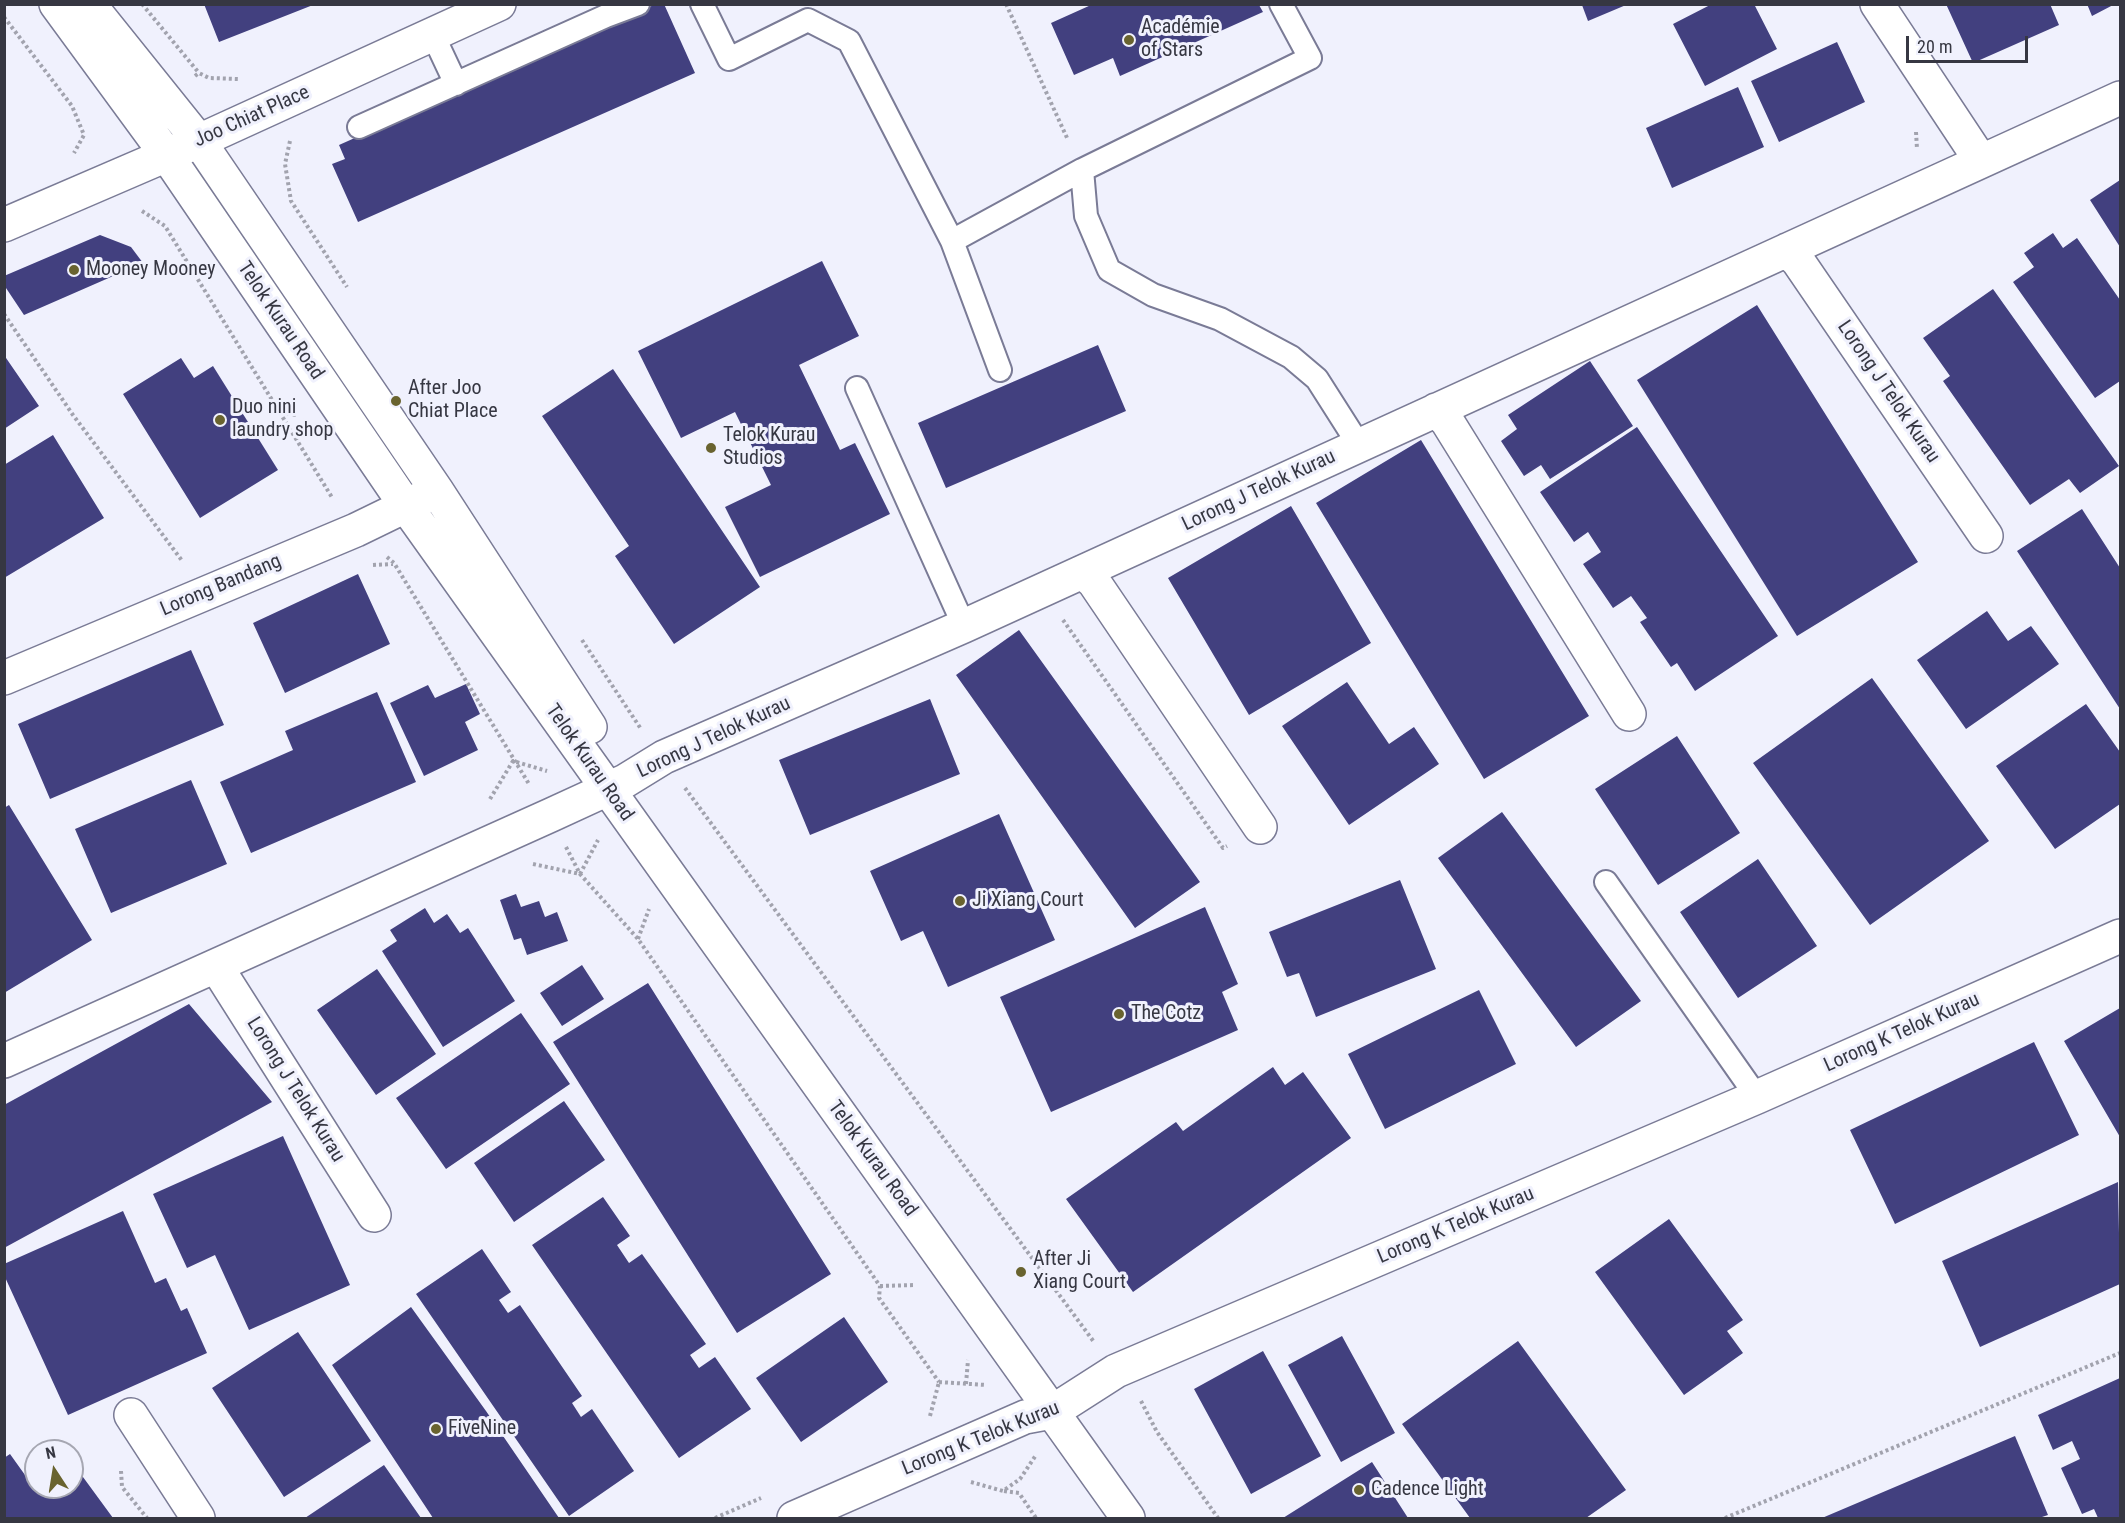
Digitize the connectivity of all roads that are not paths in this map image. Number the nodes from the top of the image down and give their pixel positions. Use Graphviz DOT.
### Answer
graph roads {
  1 [pos="56,4"];
  2 [pos="89,4"];
  3 [pos="499,4"];
  4 [pos="638,4"];
  5 [pos="702,4"];
  6 [pos="1281,4"];
  7 [pos="1877,4"];
  8 [pos="433,35"];
  9 [pos="456,84"];
  10 [pos="2121,98"];
  11 [pos="359,127"];
  12 [pos="199,141"];
  13 [pos="166,154"];
  14 [pos="1981,161"];
  15 [pos="1082,170"];
  16 [pos="4,225"];
  17 [pos="952,241"];
  18 [pos="1787,250"];
  19 [pos="1000,370"];
  20 [pos="857,388"];
  21 [pos="1436,410"];
  22 [pos="1359,445"];
  23 [pos="437,491"];
  24 [pos="406,506"];
  25 [pos="1986,536"];
  26 [pos="1083,572"];
  27 [pos="964,626"];
  28 [pos="4,678"];
  29 [pos="1629,714"];
  30 [pos="616,785"];
  31 [pos="1260,827"];
  32 [pos="1606,882"];
  33 [pos="2121,936"];
  34 [pos="216,966"];
  35 [pos="4,1061"];
  36 [pos="1757,1097"];
  37 [pos="374,1215"];
  38 [pos="1060,1407"];
  39 [pos="131,1415"];
  40 [pos="198,1518"];
  41 [pos="794,1518"];
  42 [pos="1128,1518"];
  43 [pos="1153,1518"];
  1 -- 13 [label="street, Telok Kurau Road"];
  2 -- 12 [label="street, Telok Kurau Road"];
  3 -- 8 [label="street, Joo Chiat Place"];
  4 -- 9 [label="lane"];
  5 -- 17 [label="lane"];
  6 -- 15 [label="lane"];
  7 -- 14 [label="street"];
  8 -- 9 [label="lane"];
  8 -- 12 [label="street, Joo Chiat Place"];
  9 -- 11 [label="lane"];
  10 -- 14 [label="street, Lorong J Telok Kurau"];
  12 -- 13 [label="street, Joo Chiat Place"];
  12 -- 23 [label="street, Telok Kurau Road"];
  13 -- 16 [label="street, Joo Chiat Place"];
  13 -- 24 [label="street, Telok Kurau Road"];
  14 -- 18 [label="street, Lorong J Telok Kurau"];
  15 -- 17 [label="lane"];
  15 -- 22 [label="lane"];
  17 -- 19 [label="lane"];
  18 -- 21 [label="street, Lorong J Telok Kurau"];
  18 -- 25 [label="street, Lorong J Telok Kurau"];
  20 -- 27 [label="lane"];
  21 -- 22 [label="street, Lorong J Telok Kurau"];
  21 -- 29 [label="street"];
  22 -- 26 [label="street, Lorong J Telok Kurau"];
  23 -- 24 [label="street, Lorong Bandang"];
  23 -- 30 [label="street, Telok Kurau Road"];
  24 -- 28 [label="street, Lorong Bandang"];
  24 -- 30 [label="street, Telok Kurau Road"];
  26 -- 27 [label="street, Lorong J Telok Kurau"];
  26 -- 31 [label="street"];
  27 -- 30 [label="street, Lorong J Telok Kurau"];
  30 -- 34 [label="street, Lorong J Telok Kurau"];
  30 -- 38 [label="street, Telok Kurau Road"];
  32 -- 36 [label="lane"];
  33 -- 36 [label="street, Lorong K Telok Kurau"];
  34 -- 35 [label="street, Lorong J Telok Kurau"];
  34 -- 37 [label="street, Lorong J Telok Kurau"];
  36 -- 38 [label="street, Lorong K Telok Kurau"];
  38 -- 41 [label="street, Lorong K Telok Kurau"];
  38 -- 42 [label="street, Telok Kurau Road"];
  38 -- 43 [label="street, Telok Kurau Road"];
  39 -- 40 [label="street"];
}
